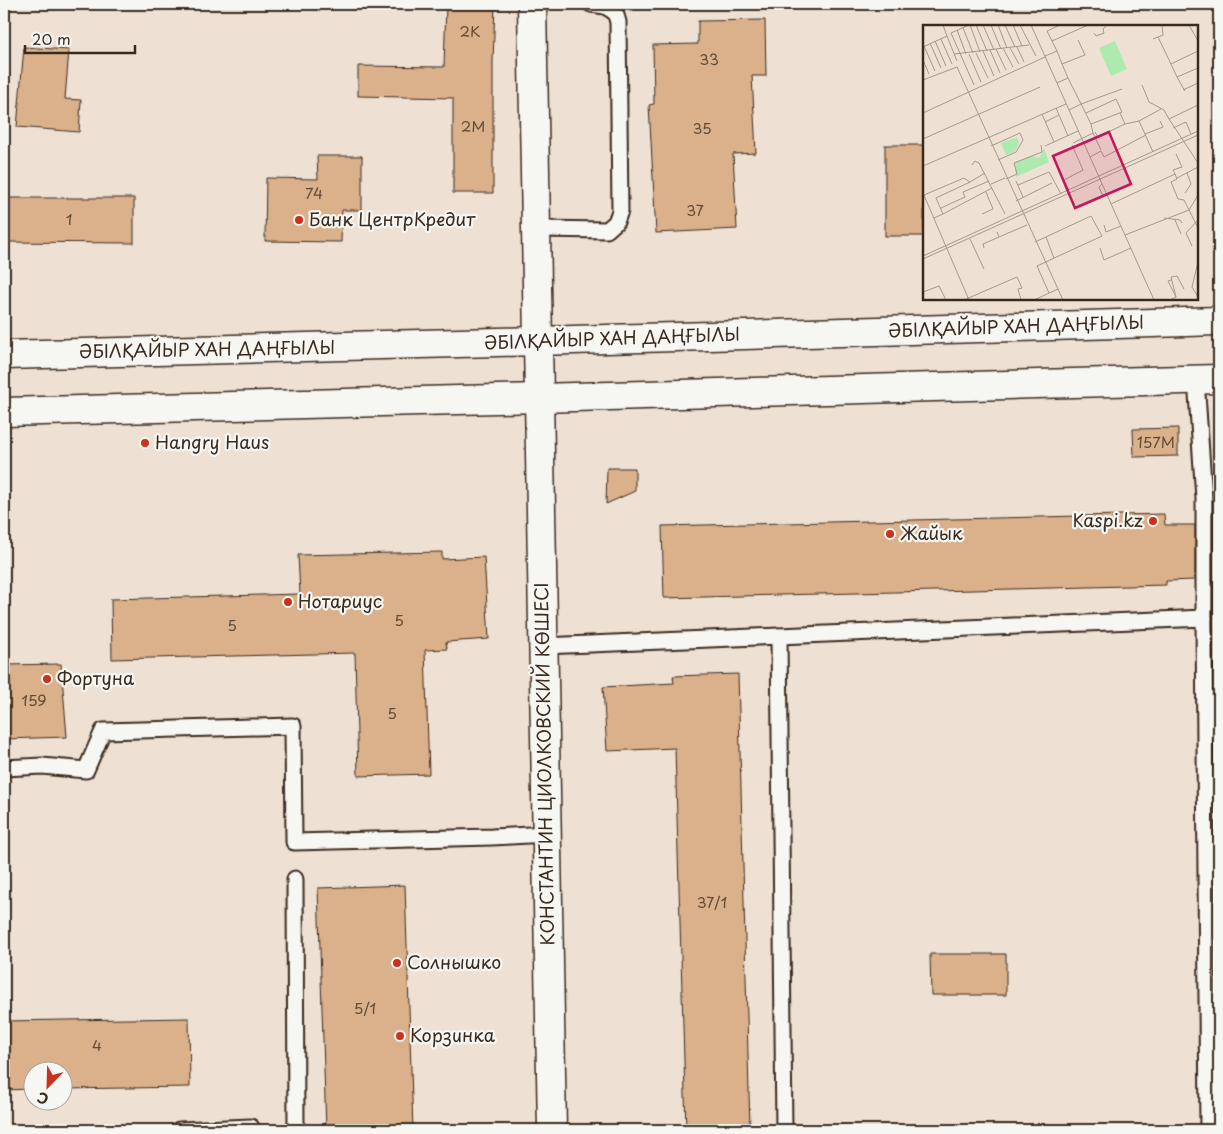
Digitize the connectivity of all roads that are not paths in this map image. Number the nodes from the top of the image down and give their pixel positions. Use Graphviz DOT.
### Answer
graph roads {
  1 [pos="532,4"];
  2 [pos="591,4"];
  3 [pos="536,230"];
  4 [pos="1219,321"];
  5 [pos="538,341"];
  6 [pos="4,355"];
  7 [pos="1208,379"];
  8 [pos="538,398"];
  9 [pos="4,412"];
  10 [pos="1204,618"];
  11 [pos="779,636"];
  12 [pos="543,646"];
  13 [pos="4,768"];
  14 [pos="547,834"];
  15 [pos="295,879"];
  16 [pos="179,1130"];
  17 [pos="252,1130"];
  18 [pos="296,1130"];
  19 [pos="552,1130"];
  20 [pos="784,1130"];
  21 [pos="1208,1130"];
  1 -- 3 [label="main road, КОНСТАНТИН ЦИОЛКОВСКИЙ КӨШЕСІ"];
  2 -- 3 [label="lane"];
  3 -- 5 [label="main road, КОНСТАНТИН ЦИОЛКОВСКИЙ КӨШЕСІ"];
  4 -- 5 [label="main road, ӘБІЛҚАЙЫР ХАН ДАҢҒЫЛЫ"];
  5 -- 6 [label="main road, ӘБІЛҚАЙЫР ХАН ДАҢҒЫЛЫ"];
  5 -- 8 [label="main road, КОНСТАНТИН ЦИОЛКОВСКИЙ КӨШЕСІ"];
  7 -- 8 [label="main road"];
  7 -- 10 [label="lane"];
  8 -- 9 [label="main road"];
  8 -- 12 [label="main road, КОНСТАНТИН ЦИОЛКОВСКИЙ КӨШЕСІ"];
  10 -- 11 [label="lane"];
  10 -- 21 [label="lane"];
  11 -- 12 [label="lane"];
  11 -- 20 [label="lane"];
  12 -- 14 [label="main road, КОНСТАНТИН ЦИОЛКОВСКИЙ КӨШЕСІ"];
  13 -- 14 [label="lane"];
  14 -- 19 [label="main road, КОНСТАНТИН ЦИОЛКОВСКИЙ КӨШЕСІ"];
  15 -- 18 [label="lane"];
  16 -- 17 [label="lane"];
}
